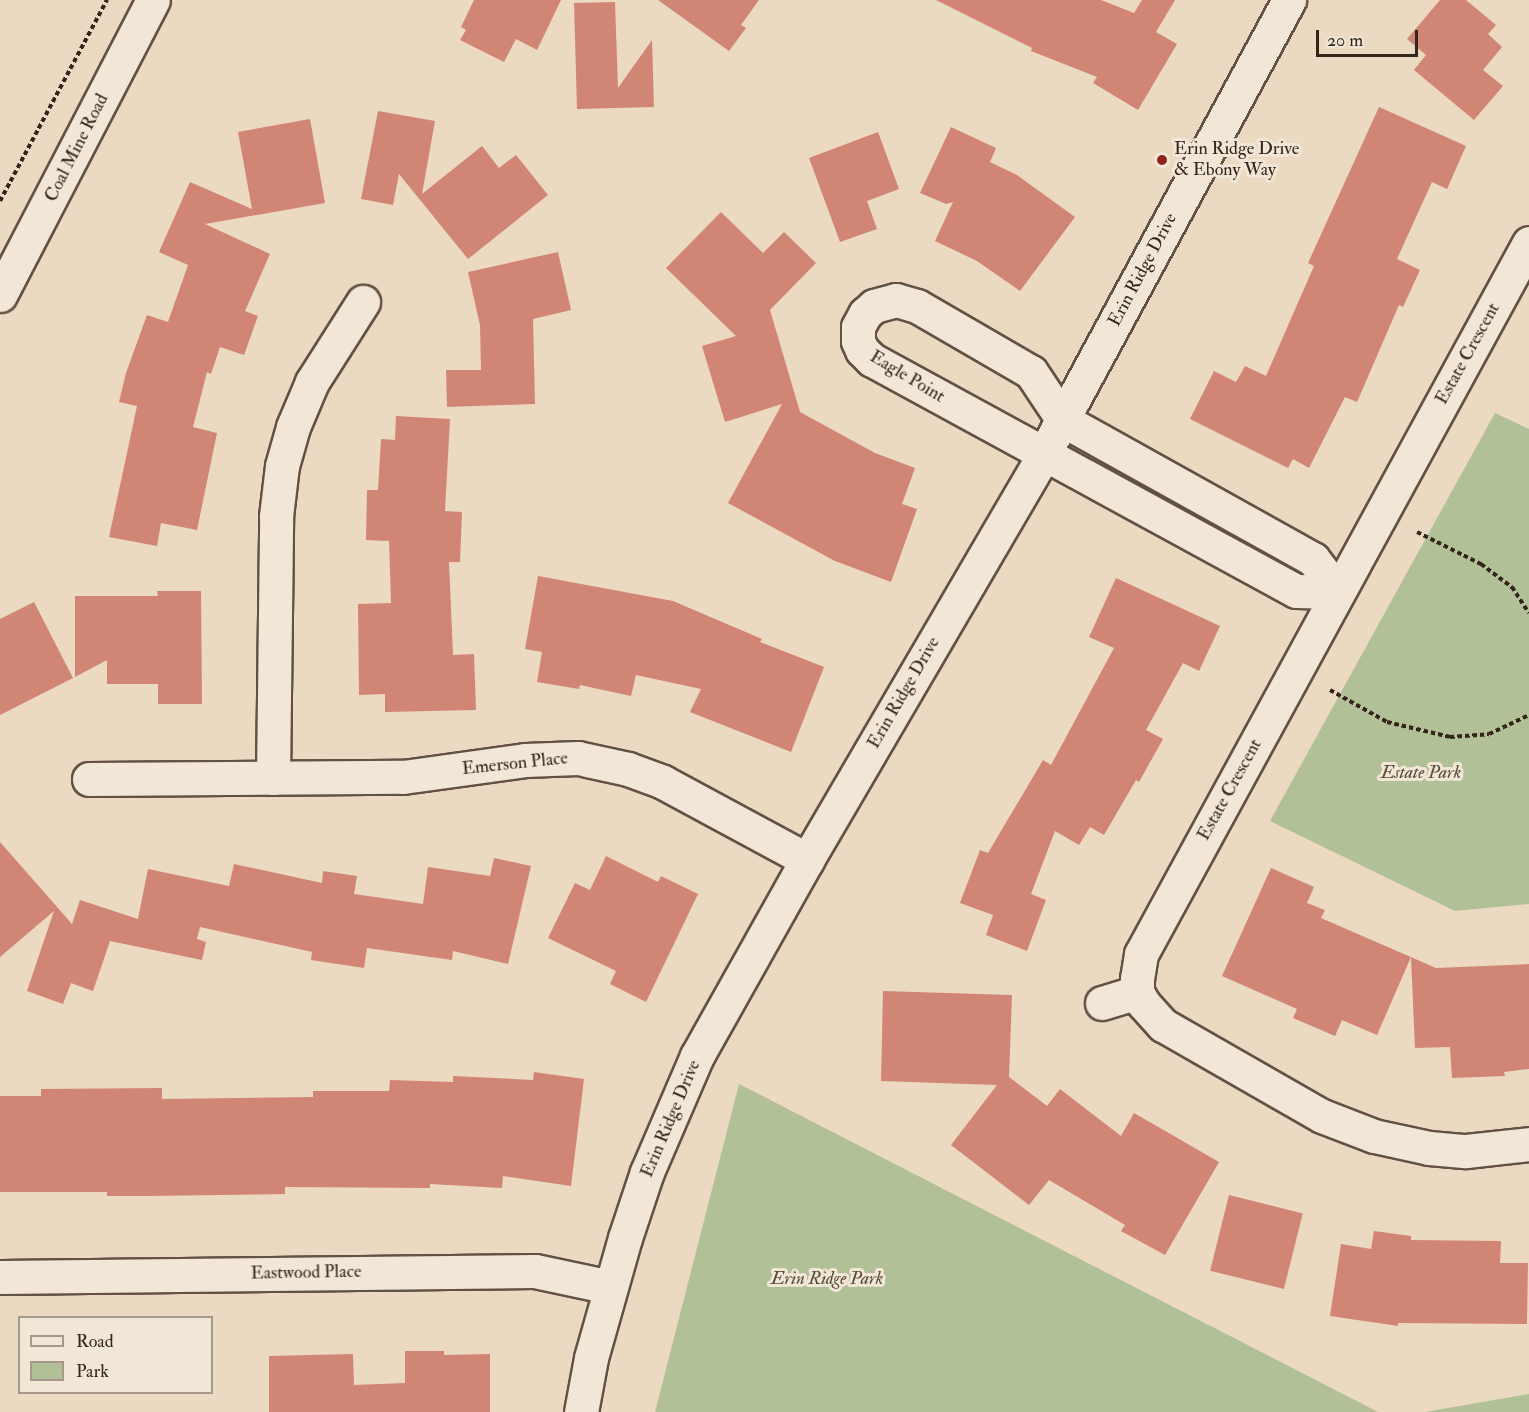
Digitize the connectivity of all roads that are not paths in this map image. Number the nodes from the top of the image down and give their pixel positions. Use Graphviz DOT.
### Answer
graph roads {
  1 [pos="153,0"];
  2 [pos="1289,0"];
  3 [pos="1529,243"];
  4 [pos="11,247"];
  5 [pos="0,295"];
  6 [pos="363,302"];
  7 [pos="1063,420"];
  8 [pos="1045,452"];
  9 [pos="1338,592"];
  10 [pos="273,778"];
  11 [pos="89,779"];
  12 [pos="807,860"];
  13 [pos="1137,992"];
  14 [pos="1102,1003"];
  15 [pos="1529,1144"];
  16 [pos="0,1277"];
  17 [pos="610,1287"];
  18 [pos="581,1412"];
  1 -- 4 [label="street, Coal Mine Road"];
  2 -- 7 [label="street, Erin Ridge Drive"];
  3 -- 9 [label="street, Estate Crescent"];
  4 -- 5 [label="street, Coal Mine Road"];
  6 -- 10 [label="street"];
  7 -- 8 [label="street, Erin Ridge Drive"];
  7 -- 8 [label="street, Eagle Point"];
  7 -- 9 [label="street"];
  8 -- 9 [label="street"];
  8 -- 12 [label="street, Erin Ridge Drive"];
  9 -- 13 [label="street, Estate Crescent"];
  10 -- 11 [label="street, Emerson Place"];
  10 -- 12 [label="street, Emerson Place"];
  12 -- 17 [label="street, Erin Ridge Drive"];
  13 -- 14 [label="street"];
  13 -- 15 [label="street"];
  16 -- 17 [label="street, Eastwood Place"];
  17 -- 18 [label="street, Erin Ridge Drive"];
}
